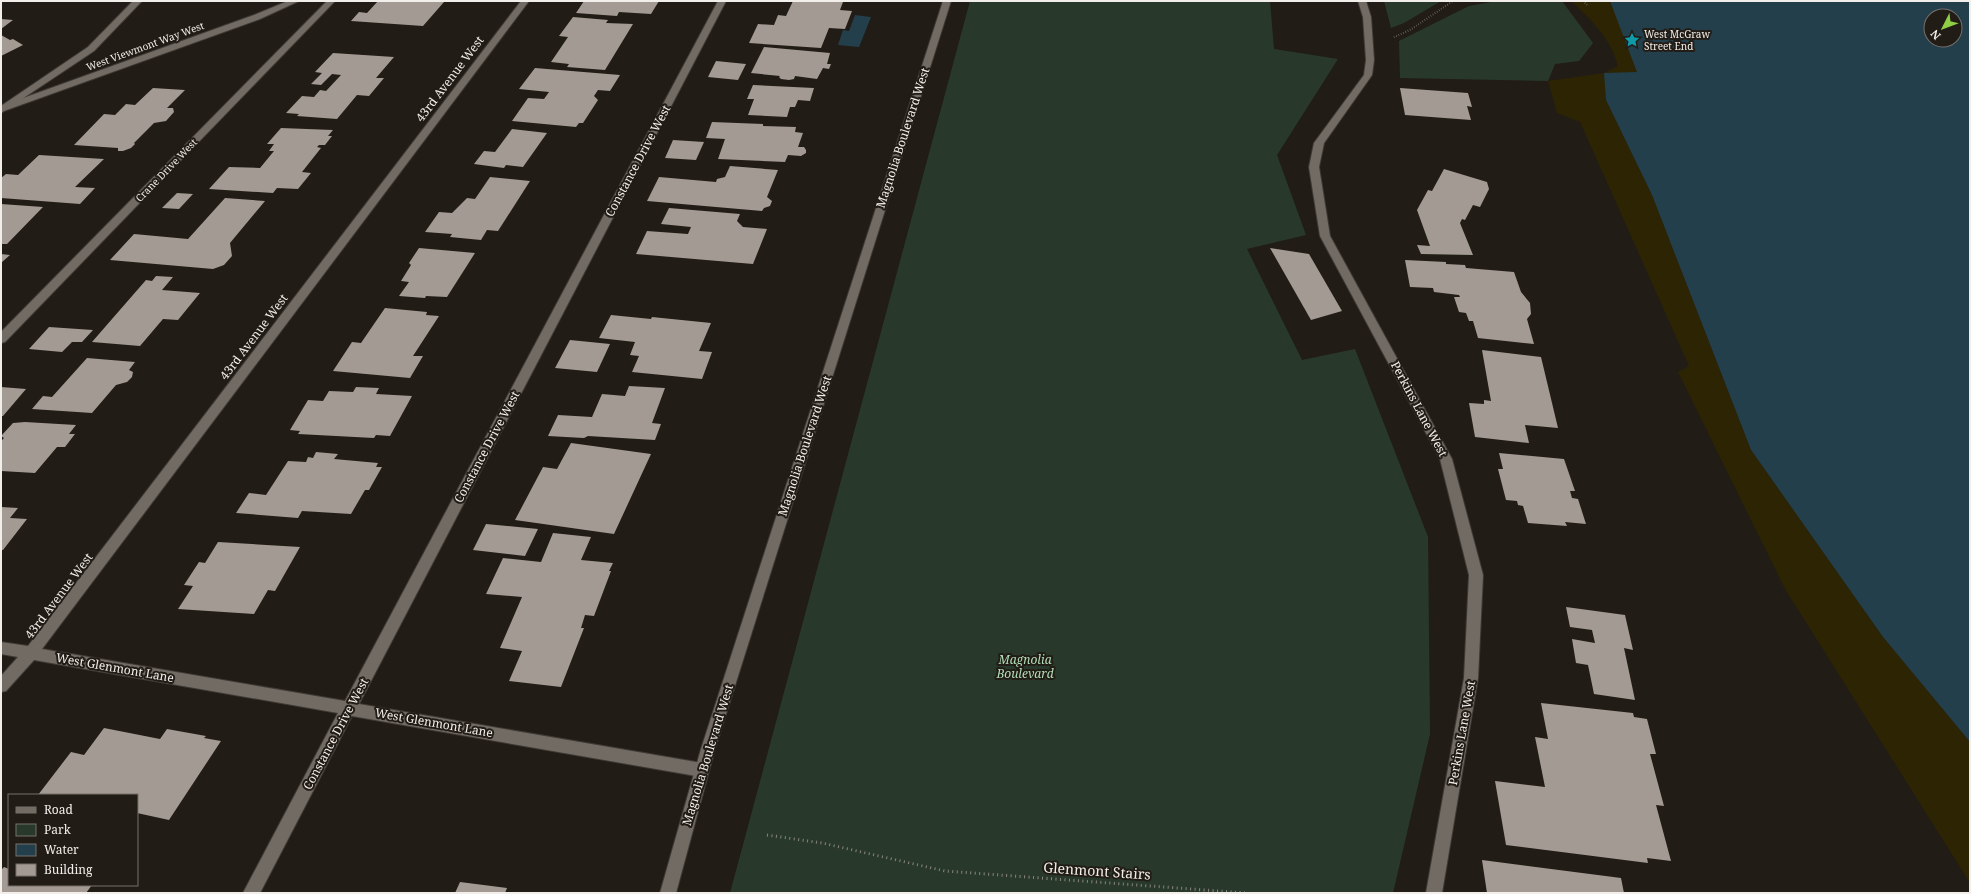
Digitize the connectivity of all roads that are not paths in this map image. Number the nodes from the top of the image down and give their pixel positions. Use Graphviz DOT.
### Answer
graph roads {
  1 [pos="138,1"];
  2 [pos="295,1"];
  3 [pos="330,1"];
  4 [pos="525,1"];
  5 [pos="722,1"];
  6 [pos="947,1"];
  7 [pos="1362,1"];
  8 [pos="2,109"];
  9 [pos="1,339"];
  10 [pos="1,648"];
  11 [pos="31,654"];
  12 [pos="1,686"];
  13 [pos="350,709"];
  14 [pos="702,770"];
  15 [pos="251,893"];
  16 [pos="668,893"];
  17 [pos="1434,893"];
  1 -- 8 [label="street"];
  2 -- 8 [label="street, West Viewmont Way West"];
  3 -- 9 [label="street, Crane Drive West"];
  4 -- 11 [label="street, 43rd Avenue West"];
  5 -- 13 [label="street, Constance Drive West"];
  6 -- 14 [label="street, Magnolia Boulevard West"];
  7 -- 17 [label="street, Perkins Lane West"];
  10 -- 11 [label="street, West Glenmont Lane"];
  11 -- 12 [label="street, 43rd Avenue West"];
  11 -- 13 [label="street, West Glenmont Lane"];
  13 -- 14 [label="street, West Glenmont Lane"];
  13 -- 15 [label="street, Constance Drive West"];
  14 -- 16 [label="street, Magnolia Boulevard West"];
}
